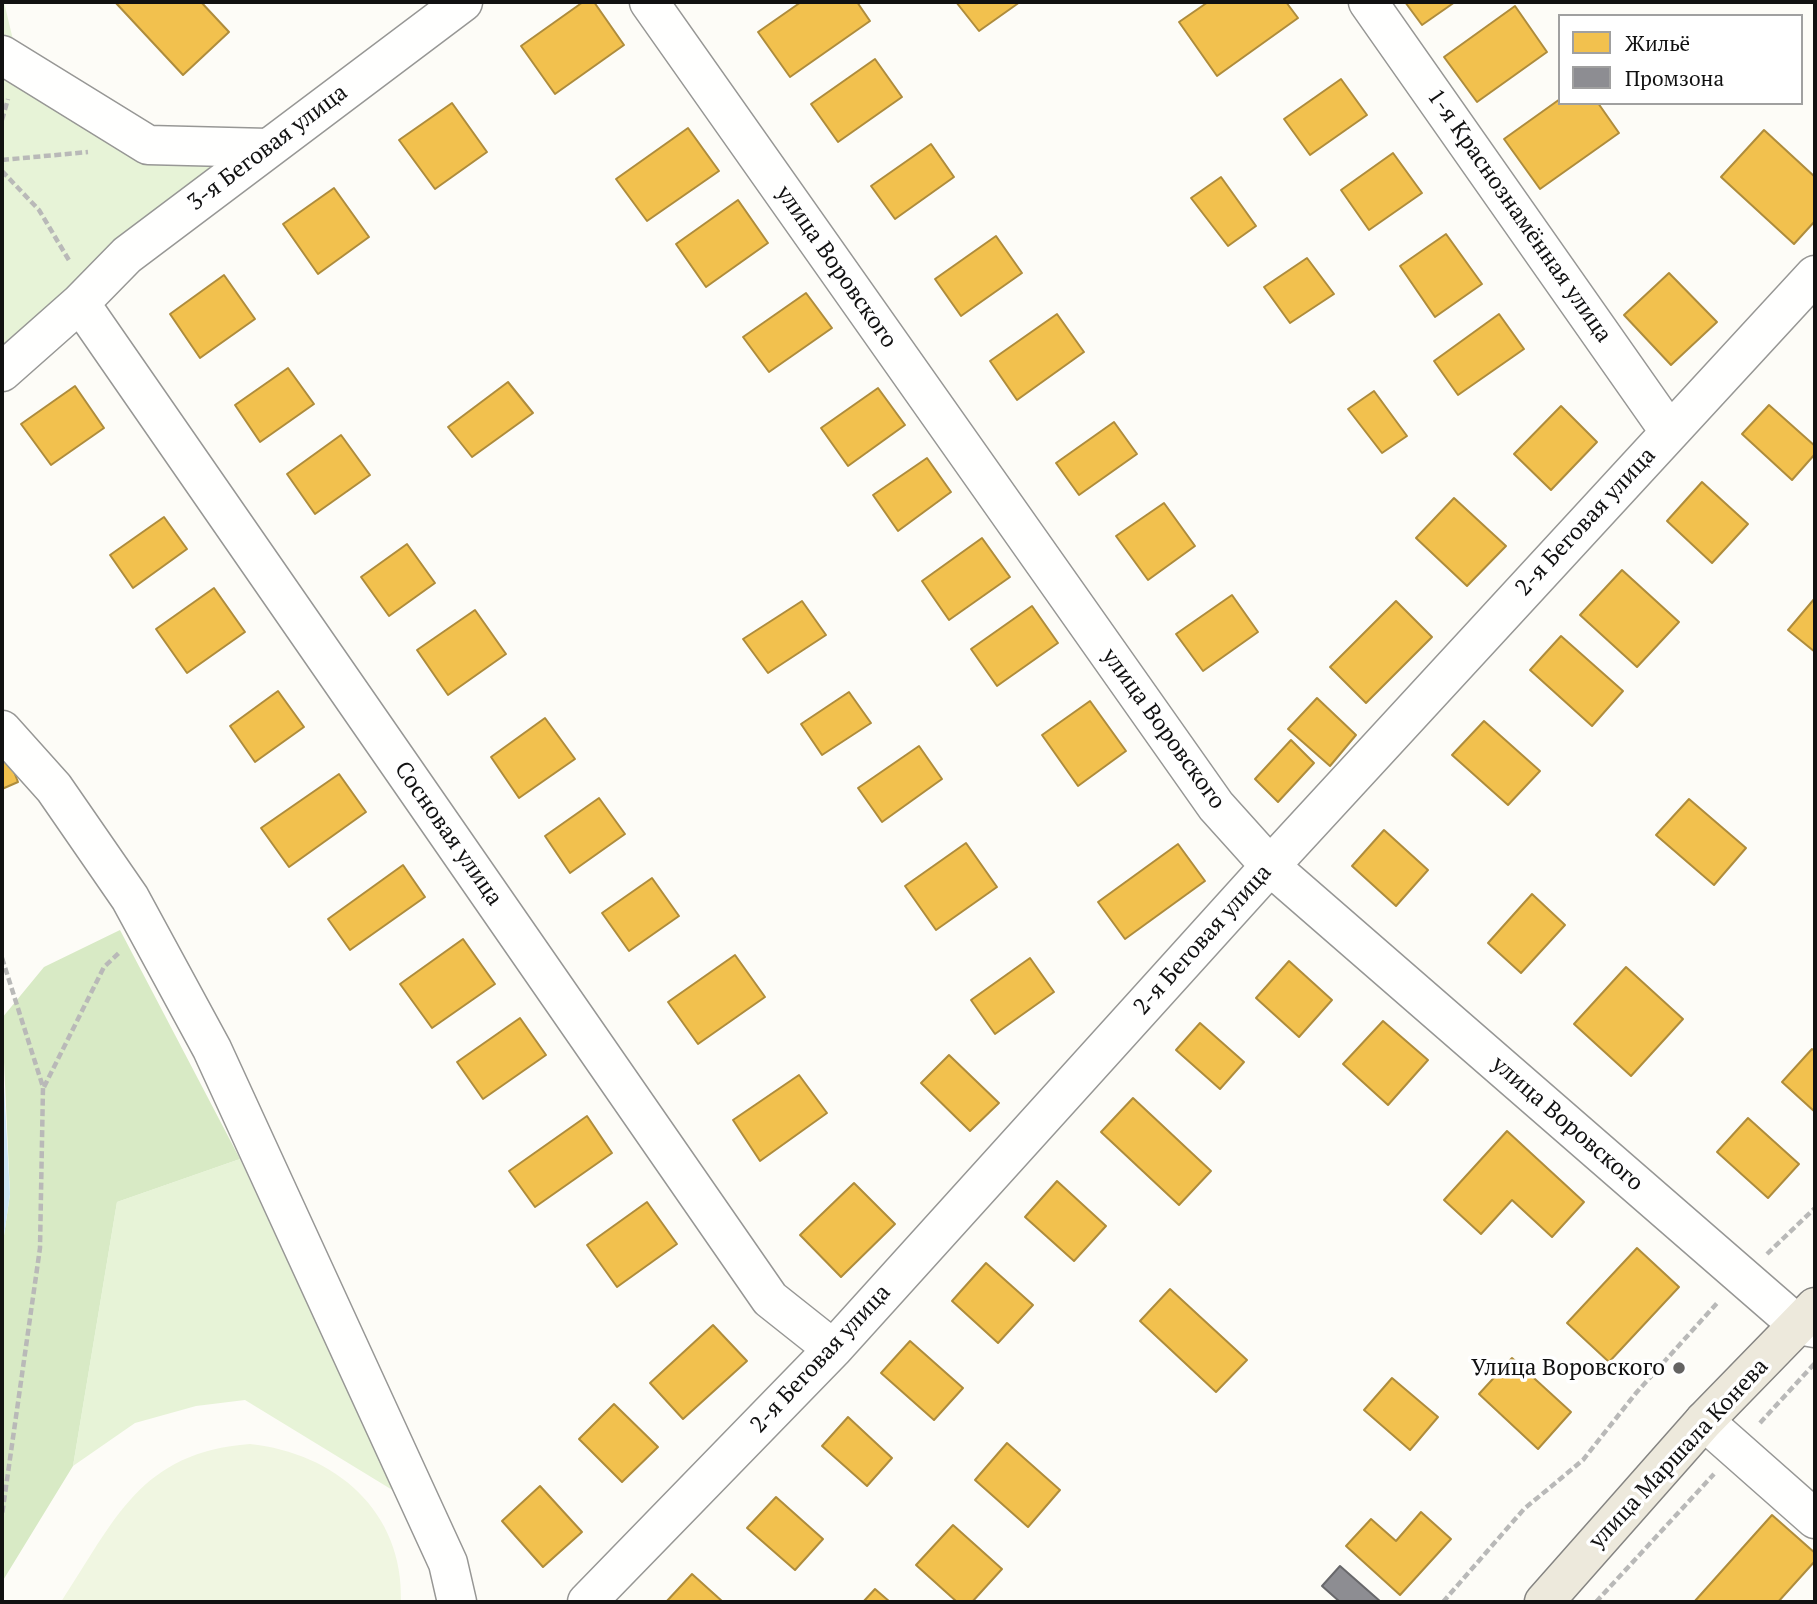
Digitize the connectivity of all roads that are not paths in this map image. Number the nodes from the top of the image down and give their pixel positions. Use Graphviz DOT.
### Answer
graph roads {
  1 [pos="463,2"];
  2 [pos="649,2"];
  3 [pos="1368,2"];
  4 [pos="2,55"];
  5 [pos="268,148"];
  6 [pos="1815,275"];
  7 [pos="80,303"];
  8 [pos="2,372"];
  9 [pos="1669,431"];
  10 [pos="2,730"];
  11 [pos="1270,866"];
  12 [pos="1809,1320"];
  13 [pos="833,1349"];
  14 [pos="1704,1421"];
  15 [pos="1815,1519"];
  16 [pos="457,1602"];
  17 [pos="587,1602"];
  18 [pos="1544,1602"];
  1 -- 5 [label="street, 3-я Беговая улица"];
  2 -- 11 [label="street, улица Воровского"];
  3 -- 9 [label="street, 1-я Краснознамённая улица"];
  4 -- 5 [label="street"];
  5 -- 7 [label="street, 3-я Беговая улица"];
  6 -- 9 [label="street, 2-я Беговая улица"];
  7 -- 8 [label="street, 3-я Беговая улица"];
  7 -- 13 [label="street, Сосновая улица"];
  9 -- 11 [label="street, 2-я Беговая улица"];
  10 -- 16 [label="street"];
  11 -- 12 [label="street, улица Воровского"];
  11 -- 13 [label="street, 2-я Беговая улица"];
  12 -- 14 [label="main road, улица Маршала Конева"];
  13 -- 17 [label="street, 2-я Беговая улица"];
  14 -- 15 [label="street"];
  14 -- 18 [label="main road, улица Маршала Конева"];
}
